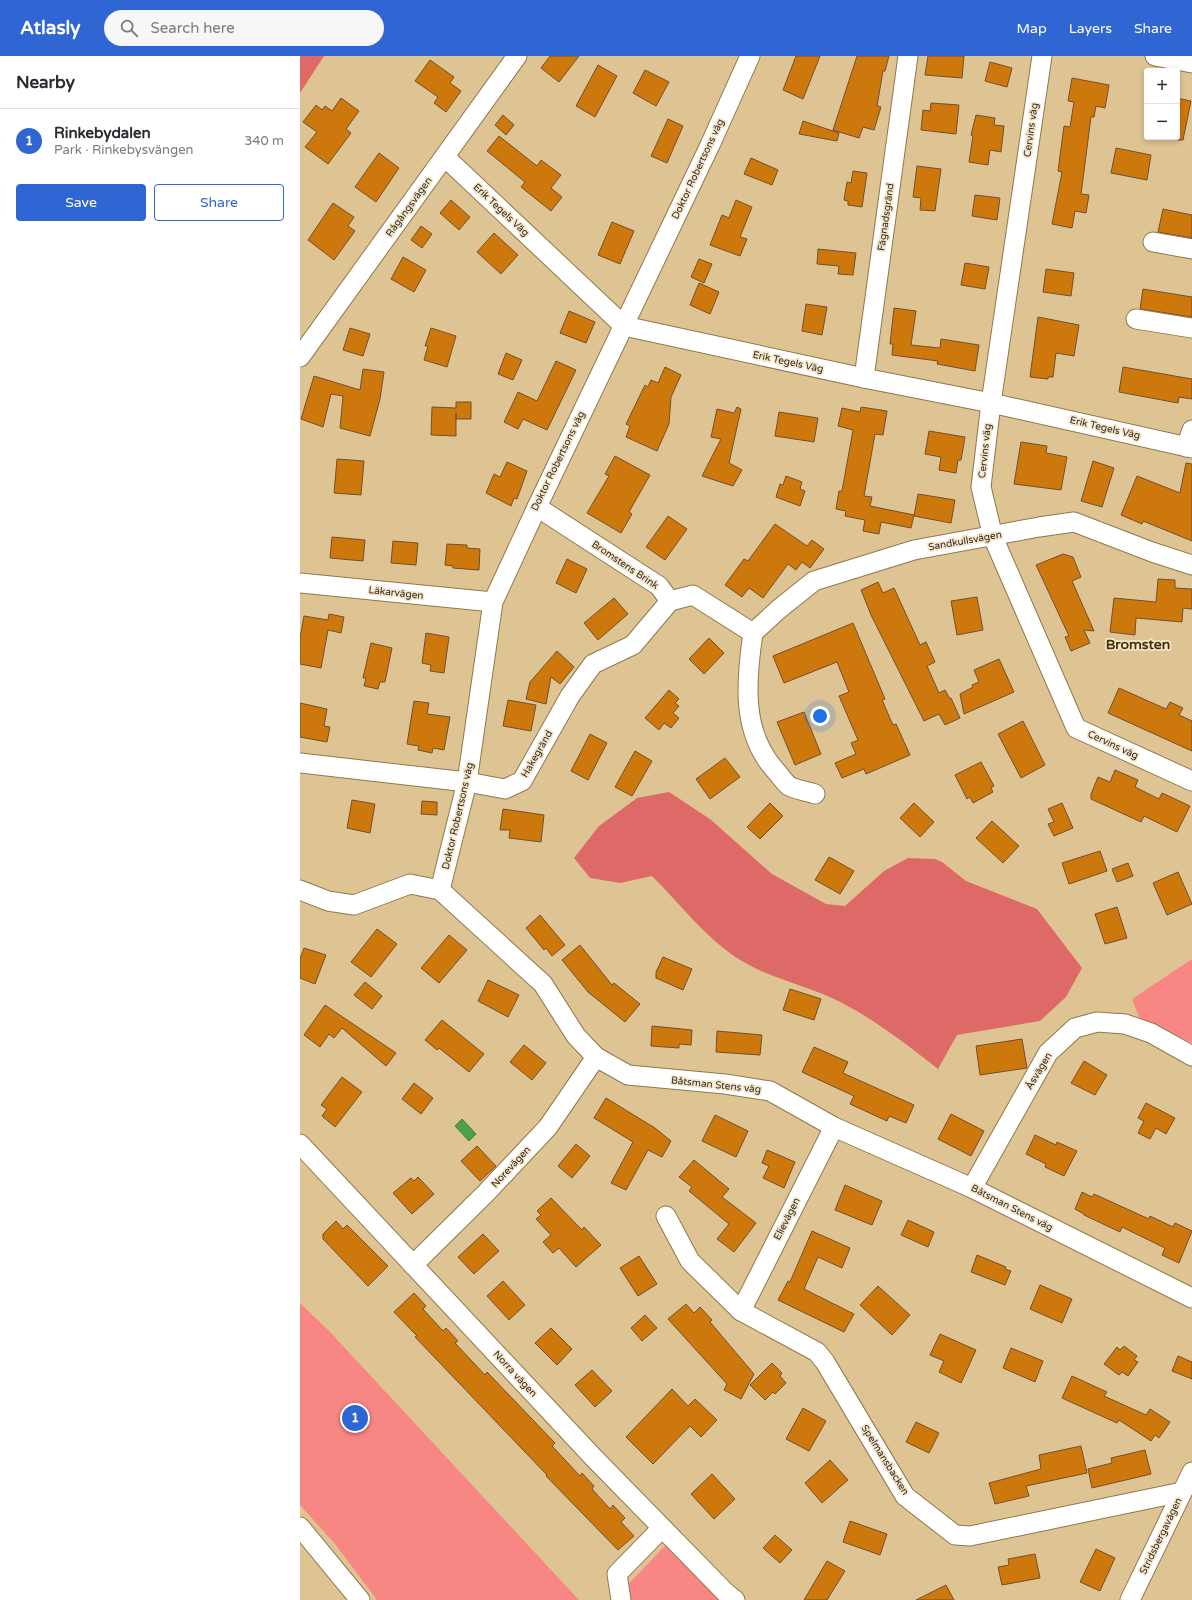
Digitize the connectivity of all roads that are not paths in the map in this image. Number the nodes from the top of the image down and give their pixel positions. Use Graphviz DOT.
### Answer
graph roads {
  1 [pos="517,56"];
  2 [pos="750,56"];
  3 [pos="908,56"];
  4 [pos="1042,56"];
  5 [pos="1155,56"];
  6 [pos="1192,63"];
  7 [pos="445,157"];
  8 [pos="1153,242"];
  9 [pos="1192,249"];
  10 [pos="1136,319"];
  11 [pos="624,326"];
  12 [pos="1192,328"];
  13 [pos="300,357"];
  14 [pos="864,378"];
  15 [pos="991,403"];
  16 [pos="1190,441"];
  17 [pos="537,507"];
  18 [pos="993,537"];
  19 [pos="1192,566"];
  20 [pos="300,583"];
  21 [pos="670,601"];
  22 [pos="493,602"];
  23 [pos="753,633"];
  24 [pos="300,763"];
  25 [pos="1192,781"];
  26 [pos="467,782"];
  27 [pos="815,794"];
  28 [pos="300,890"];
  29 [pos="440,890"];
  30 [pos="1192,1056"];
  31 [pos="596,1057"];
  32 [pos="834,1127"];
  33 [pos="300,1144"];
  34 [pos="972,1188"];
  35 [pos="666,1216"];
  36 [pos="413,1265"];
  37 [pos="1192,1298"];
  38 [pos="741,1311"];
  39 [pos="1192,1472"];
  40 [pos="1182,1492"];
  41 [pos="300,1527"];
  42 [pos="662,1528"];
  43 [pos="360,1600"];
  44 [pos="622,1600"];
  45 [pos="735,1600"];
  46 [pos="1130,1600"];
  1 -- 7 [label="street, Rågångsvägen"];
  2 -- 11 [label="street, Doktor Robertsons väg"];
  3 -- 14 [label="street, Fägnadsgränd"];
  4 -- 15 [label="street, Cervins väg"];
  5 -- 6 [label="street"];
  7 -- 11 [label="street, Erik Tegels Väg"];
  7 -- 13 [label="street, Rågångsvägen"];
  8 -- 9 [label="street"];
  10 -- 12 [label="street"];
  11 -- 14 [label="street, Erik Tegels Väg"];
  11 -- 17 [label="street, Doktor Robertsons väg"];
  14 -- 15 [label="street, Erik Tegels Väg"];
  15 -- 16 [label="street, Erik Tegels Väg"];
  15 -- 18 [label="street, Cervins väg"];
  17 -- 21 [label="street, Bromstens Brink"];
  17 -- 22 [label="street, Doktor Robertsons väg"];
  18 -- 19 [label="street, Sandkullsvägen"];
  18 -- 23 [label="street, Sandkullsvägen"];
  18 -- 25 [label="street, Cervins väg"];
  20 -- 22 [label="street, Läkarvägen"];
  21 -- 23 [label="street"];
  21 -- 26 [label="street, Hakegränd"];
  22 -- 26 [label="street, Doktor Robertsons väg"];
  23 -- 27 [label="street"];
  24 -- 26 [label="street, Hakegränd"];
  26 -- 29 [label="street, Doktor Robertsons väg"];
  28 -- 29 [label="street"];
  29 -- 31 [label="street, Båtsman Stens väg"];
  30 -- 34 [label="street, Åsvägen"];
  31 -- 32 [label="street, Båtsman Stens väg"];
  31 -- 36 [label="street, Norevägen"];
  32 -- 34 [label="street, Båtsman Stens väg"];
  32 -- 38 [label="street, Elievägen"];
  33 -- 36 [label="street, Norra vägen"];
  34 -- 37 [label="street, Båtsman Stens väg"];
  35 -- 38 [label="street, Spelmansbacken"];
  36 -- 42 [label="street, Norra vägen"];
  38 -- 40 [label="street, Spelmansbacken"];
  39 -- 40 [label="street, Stridsbergavägen"];
  40 -- 46 [label="street, Stridsbergavägen"];
  41 -- 43 [label="street"];
  42 -- 44 [label="street"];
  42 -- 45 [label="street, Norra vägen"];
}
